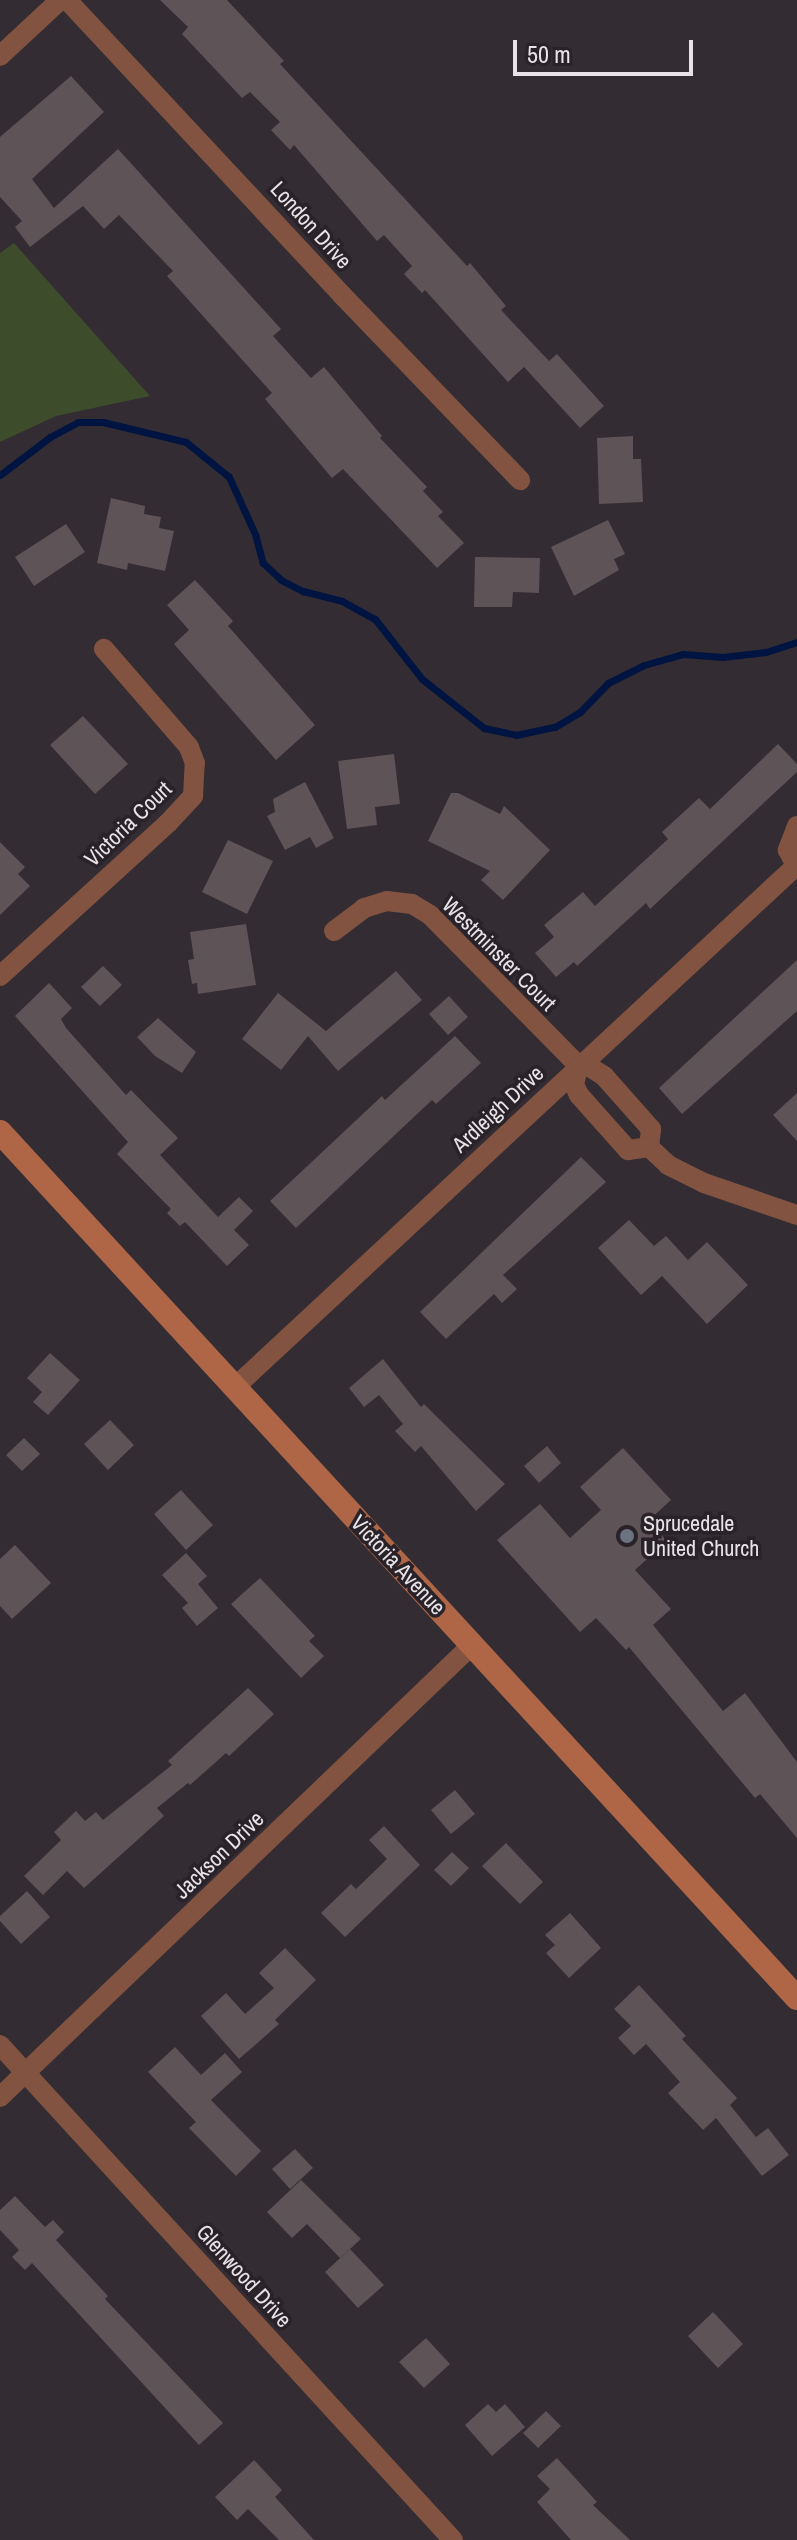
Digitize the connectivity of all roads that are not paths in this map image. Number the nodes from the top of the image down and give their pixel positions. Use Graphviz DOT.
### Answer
graph roads {
  1 [pos="60,0"];
  2 [pos="67,0"];
  3 [pos="0,56"];
  4 [pos="520,480"];
  5 [pos="104,649"];
  6 [pos="797,826"];
  7 [pos="796,867"];
  8 [pos="334,931"];
  9 [pos="0,976"];
  10 [pos="579,1066"];
  11 [pos="0,1132"];
  12 [pos="649,1147"];
  13 [pos="797,1215"];
  14 [pos="234,1388"];
  15 [pos="471,1646"];
  16 [pos="797,1998"];
  17 [pos="0,2045"];
  18 [pos="26,2074"];
  19 [pos="0,2097"];
  20 [pos="453,2540"];
  1 -- 3 [label="street"];
  2 -- 4 [label="street, London Drive"];
  5 -- 9 [label="street, Victoria Court"];
  6 -- 7 [label="street, Ardleigh Drive"];
  7 -- 10 [label="street, Ardleigh Drive"];
  8 -- 10 [label="street, Westminster Court"];
  10 -- 12 [label="street, Westminster Court"];
  10 -- 12 [label="street"];
  10 -- 14 [label="street, Ardleigh Drive"];
  11 -- 14 [label="street, Victoria Avenue"];
  12 -- 13 [label="street"];
  14 -- 15 [label="street, Victoria Avenue"];
  15 -- 16 [label="street, Victoria Avenue"];
  15 -- 18 [label="street, Jackson Drive"];
  17 -- 18 [label="street, Glenwood Drive"];
  18 -- 19 [label="street, Jackson Drive"];
  18 -- 20 [label="street, Glenwood Drive"];
}
